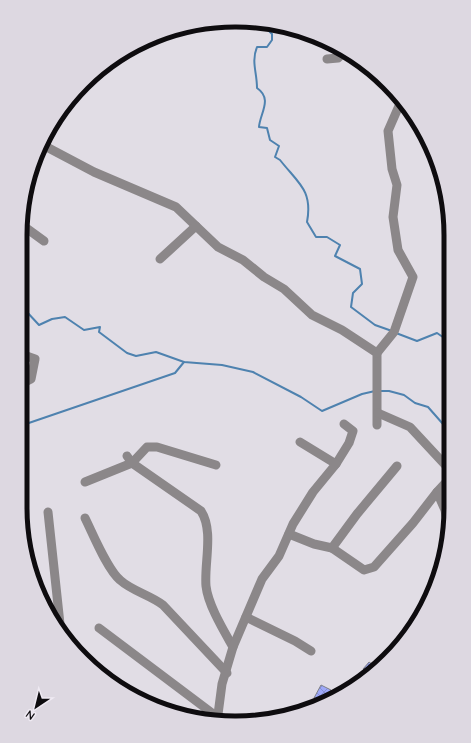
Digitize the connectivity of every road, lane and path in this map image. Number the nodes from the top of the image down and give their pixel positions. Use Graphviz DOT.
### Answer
graph roads {
  1 [pos="341,55"];
  2 [pos="327,59"];
  3 [pos="399,107"];
  4 [pos="47,147"];
  5 [pos="196,226"];
  6 [pos="27,229"];
  7 [pos="44,242"];
  8 [pos="160,259"];
  9 [pos="377,353"];
  10 [pos="27,356"];
  11 [pos="27,381"];
  12 [pos="378,413"];
  13 [pos="344,424"];
  14 [pos="376,425"];
  15 [pos="300,442"];
  16 [pos="130,459"];
  17 [pos="444,463"];
  18 [pos="336,464"];
  19 [pos="216,465"];
  20 [pos="397,466"];
  21 [pos="85,482"];
  22 [pos="444,484"];
  23 [pos="437,492"];
  24 [pos="444,508"];
  25 [pos="48,512"];
  26 [pos="85,518"];
  27 [pos="289,534"];
  28 [pos="332,548"];
  29 [pos="246,617"];
  30 [pos="59,619"];
  31 [pos="99,628"];
  32 [pos="233,647"];
  33 [pos="311,651"];
  34 [pos="227,673"];
  35 [pos="213,715"];
  36 [pos="218,715"];
  1 -- 2 [label="street"];
  3 -- 9 [label="street"];
  4 -- 5 [label="street"];
  5 -- 8 [label="street"];
  5 -- 9 [label="street"];
  6 -- 7 [label="street"];
  9 -- 12 [label="street"];
  10 -- 11 [label="street"];
  12 -- 14 [label="street"];
  12 -- 17 [label="street"];
  13 -- 18 [label="street"];
  15 -- 18 [label="street"];
  16 -- 19 [label="street"];
  16 -- 21 [label="street"];
  16 -- 32 [label="street"];
  18 -- 27 [label="street"];
  20 -- 28 [label="street"];
  22 -- 23 [label="street"];
  23 -- 24 [label="street"];
  23 -- 28 [label="street"];
  25 -- 30 [label="street"];
  26 -- 34 [label="street"];
  27 -- 28 [label="street"];
  27 -- 29 [label="street"];
  29 -- 32 [label="street"];
  29 -- 33 [label="street"];
  31 -- 35 [label="street"];
  32 -- 34 [label="street"];
  34 -- 36 [label="street"];
}
